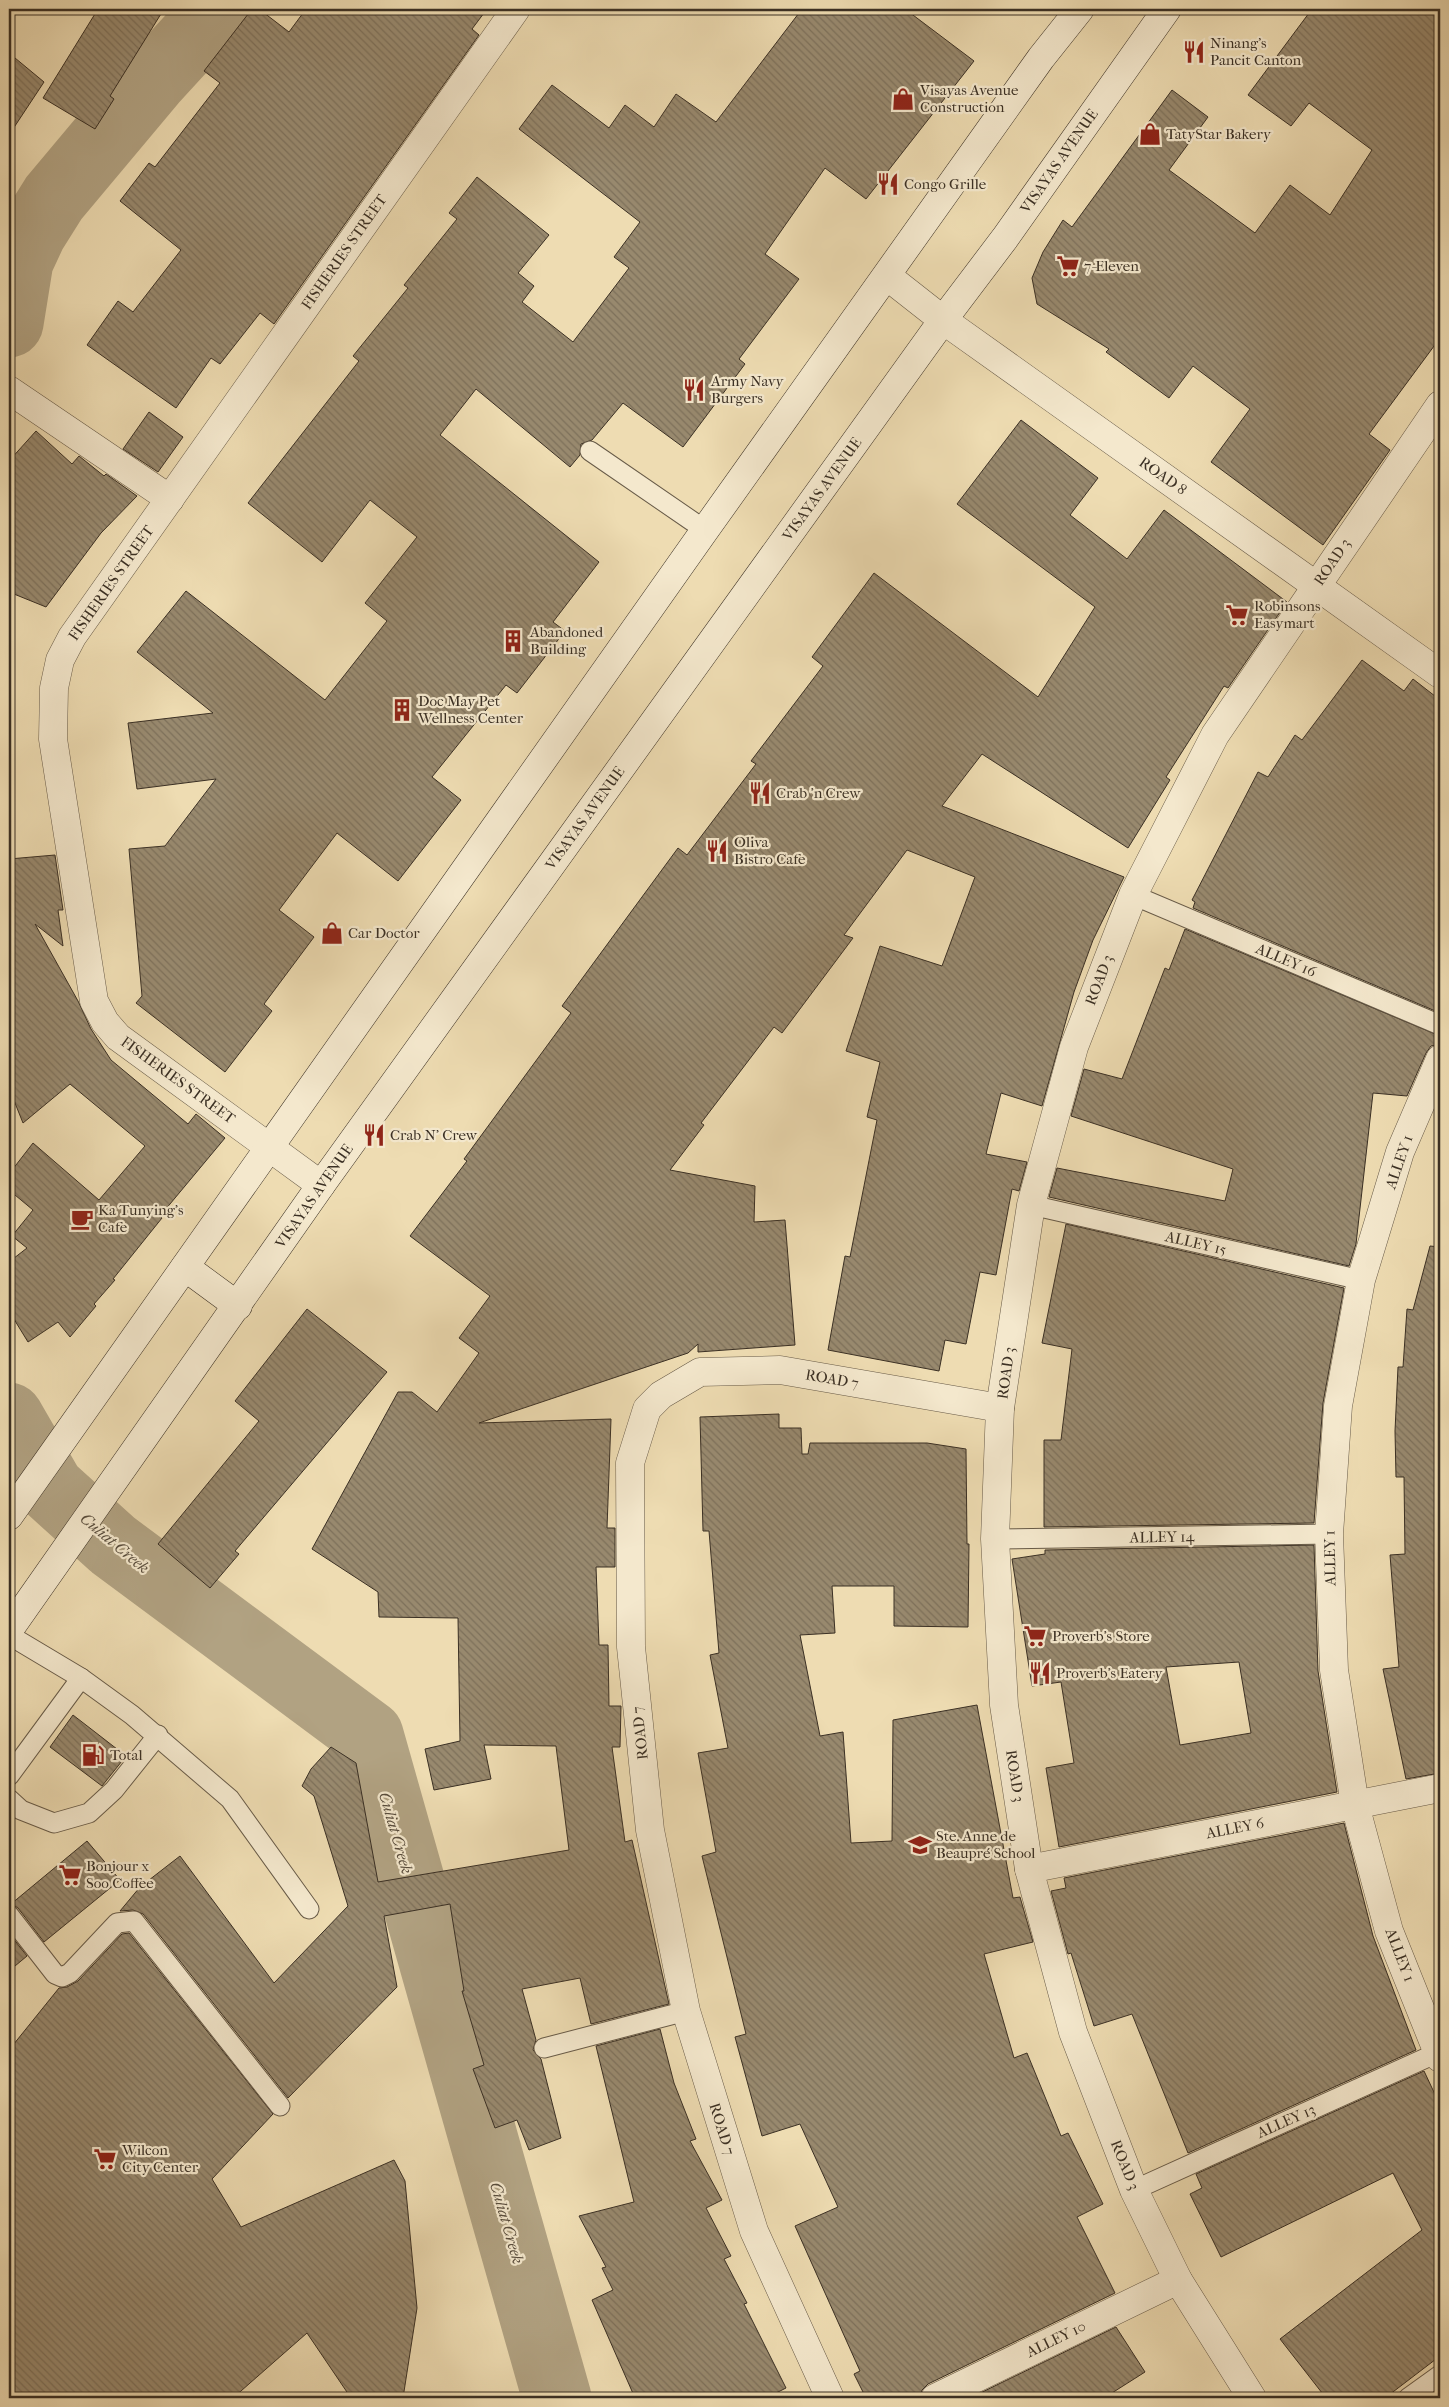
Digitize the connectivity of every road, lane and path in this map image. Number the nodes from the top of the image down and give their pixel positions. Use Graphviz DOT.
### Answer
graph roads {
  1 [pos="516,9"];
  2 [pos="1080,9"];
  3 [pos="1166,9"];
  4 [pos="887,276"];
  5 [pos="943,320"];
  6 [pos="9,390"];
  7 [pos="1440,405"];
  8 [pos="590,451"];
  9 [pos="170,499"];
  10 [pos="705,530"];
  11 [pos="1316,586"];
  12 [pos="1440,674"];
  13 [pos="1133,894"];
  14 [pos="1440,1026"];
  15 [pos="1440,1060"];
  16 [pos="270,1147"];
  17 [pos="321,1185"];
  18 [pos="1031,1205"];
  19 [pos="185,1267"];
  20 [pos="1361,1280"];
  21 [pos="238,1306"];
  22 [pos="1000,1408"];
  23 [pos="14,1503"];
  24 [pos="1328,1534"];
  25 [pos="995,1539"];
  26 [pos="9,1630"];
  27 [pos="9,1635"];
  28 [pos="81,1678"];
  29 [pos="158,1735"];
  30 [pos="9,1776"];
  31 [pos="1440,1788"];
  32 [pos="9,1799"];
  33 [pos="1355,1804"];
  34 [pos="1029,1869"];
  35 [pos="309,1909"];
  36 [pos="9,1915"];
  37 [pos="686,2011"];
  38 [pos="544,2048"];
  39 [pos="1439,2055"];
  40 [pos="280,2106"];
  41 [pos="1134,2190"];
  42 [pos="1178,2280"];
  43 [pos="1440,2375"];
  44 [pos="830,2398"];
  45 [pos="935,2398"];
  46 [pos="1252,2398"];
  47 [pos="1408,2398"];
  1 -- 9 [label="street, FISHERIES STREET"];
  2 -- 4 [label="street"];
  3 -- 5 [label="street, VISAYAS AVENUE"];
  4 -- 5 [label="street, ROAD 8"];
  4 -- 10 [label="street"];
  5 -- 11 [label="street, ROAD 8"];
  5 -- 17 [label="street, VISAYAS AVENUE"];
  6 -- 9 [label="street"];
  7 -- 11 [label="street, ROAD 3"];
  8 -- 10 [label="lane"];
  9 -- 16 [label="street, FISHERIES STREET"];
  10 -- 16 [label="street"];
  11 -- 12 [label="street, ROAD 8"];
  11 -- 13 [label="street, ROAD 3"];
  13 -- 14 [label="lane, ALLEY 16"];
  13 -- 18 [label="street, ROAD 3"];
  15 -- 20 [label="street, ALLEY 1"];
  16 -- 17 [label="street, FISHERIES STREET"];
  16 -- 19 [label="street"];
  17 -- 21 [label="street, VISAYAS AVENUE"];
  18 -- 20 [label="lane, ALLEY 15"];
  18 -- 22 [label="street, ROAD 3"];
  19 -- 21 [label="street"];
  19 -- 23 [label="street"];
  20 -- 24 [label="street, ALLEY 1"];
  21 -- 26 [label="street, VISAYAS AVENUE"];
  22 -- 25 [label="street, ROAD 3"];
  22 -- 37 [label="street, ROAD 7"];
  24 -- 25 [label="lane, ALLEY 14"];
  24 -- 33 [label="street, ALLEY 1"];
  25 -- 34 [label="street, ROAD 3"];
  27 -- 28 [label="lane"];
  28 -- 29 [label="lane"];
  28 -- 30 [label="lane"];
  29 -- 32 [label="lane"];
  29 -- 35 [label="lane"];
  31 -- 33 [label="street, ALLEY 6"];
  33 -- 34 [label="street, ALLEY 6"];
  33 -- 39 [label="street, ALLEY 1"];
  34 -- 41 [label="street, ROAD 3"];
  36 -- 40 [label="lane"];
  37 -- 38 [label="lane"];
  37 -- 44 [label="street, ROAD 7"];
  39 -- 41 [label="lane, ALLEY 13"];
  41 -- 42 [label="street, ROAD 3"];
  42 -- 45 [label="street, ALLEY 10"];
  42 -- 46 [label="street, ROAD 3"];
  43 -- 47 [label="lane"];
}
